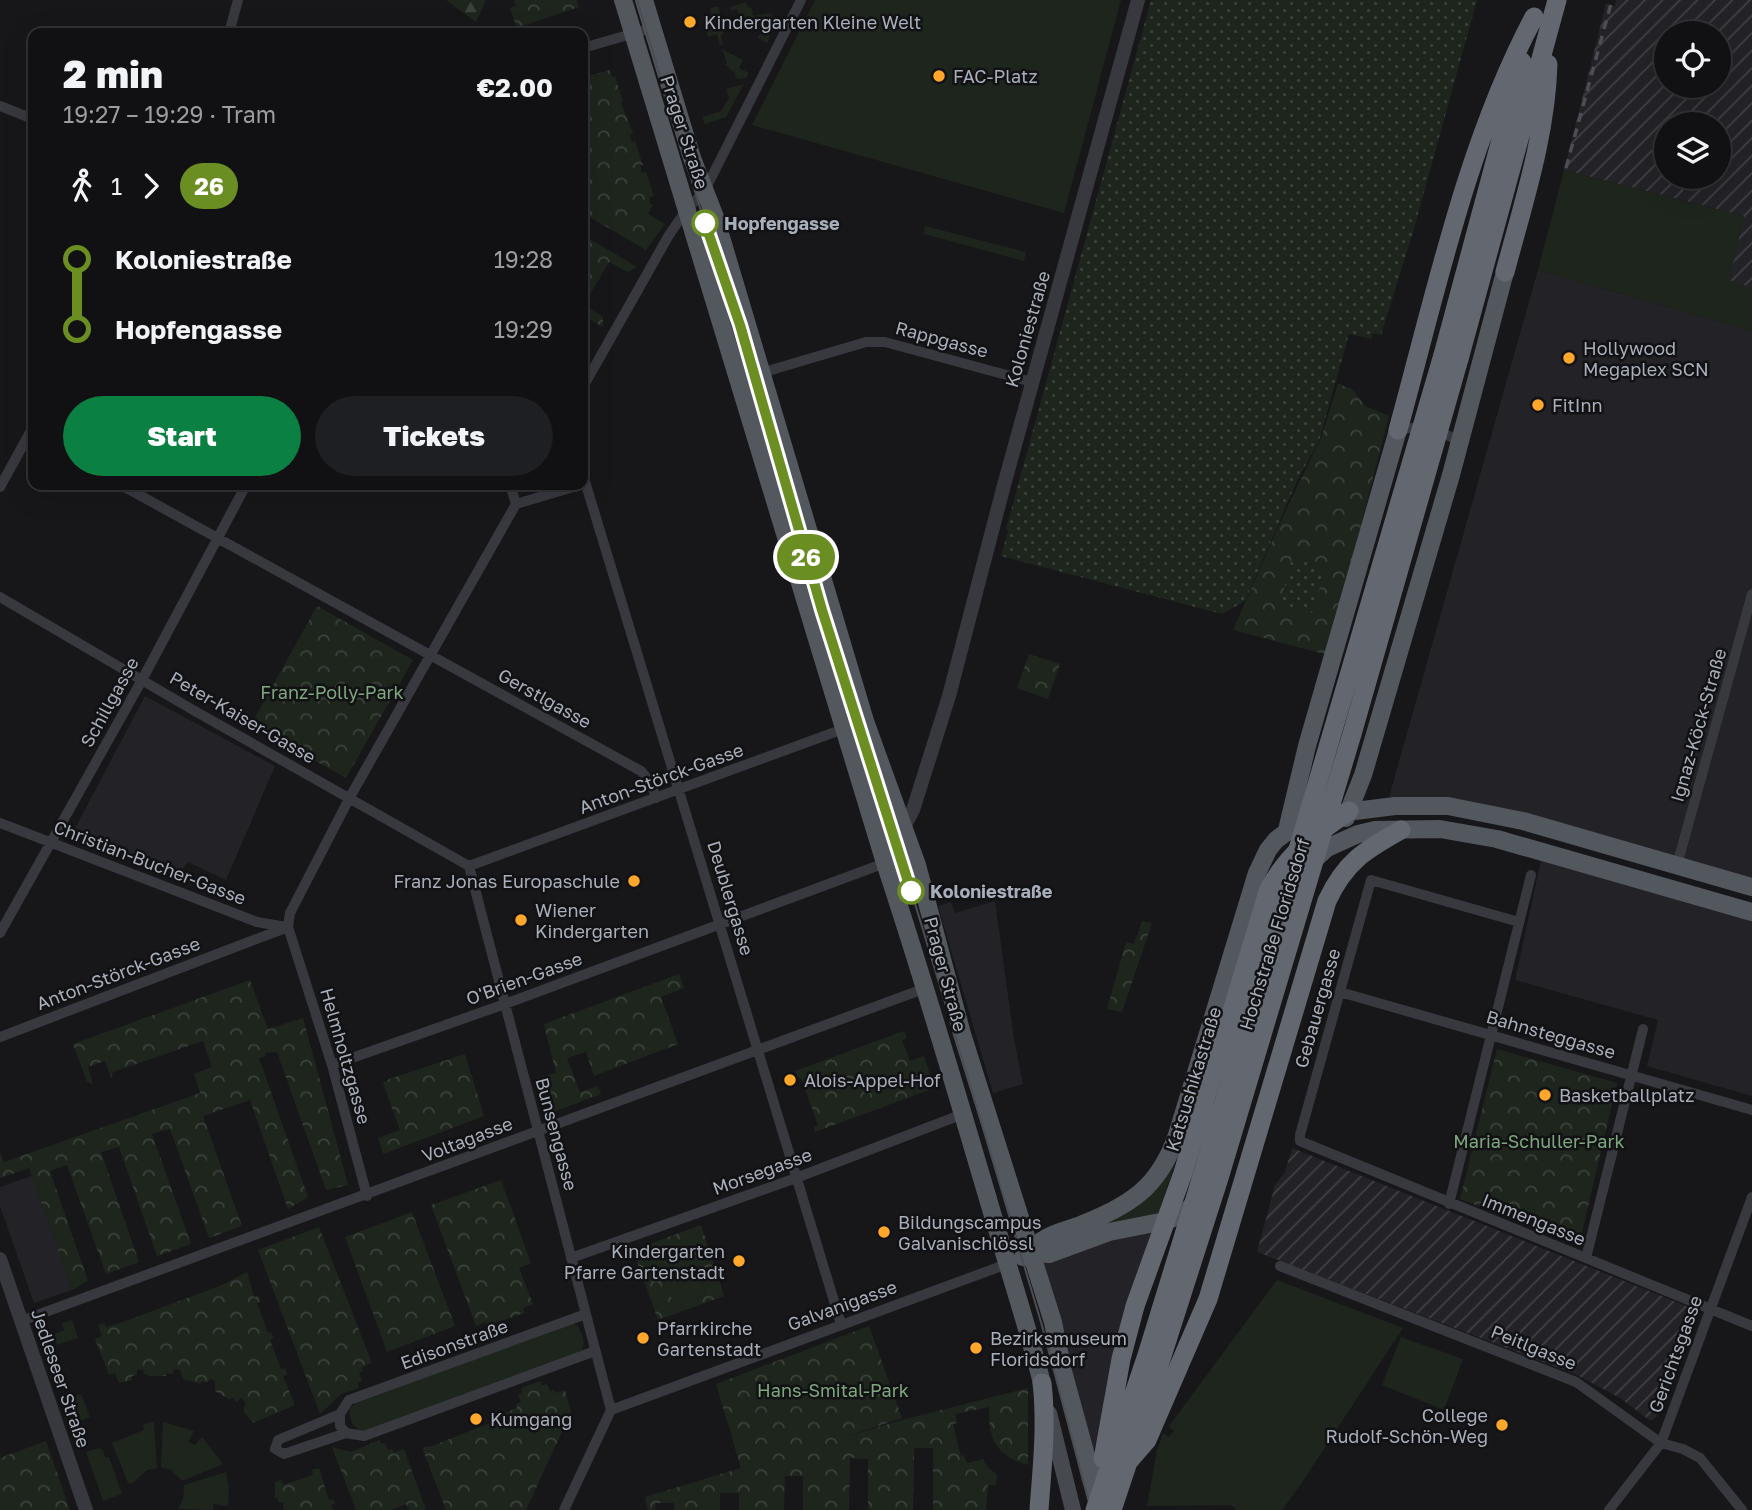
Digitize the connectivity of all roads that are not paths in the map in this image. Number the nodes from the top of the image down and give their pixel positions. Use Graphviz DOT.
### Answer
graph roads {
  1 [pos="238,0"];
  2 [pos="623,0"];
  3 [pos="644,0"];
  4 [pos="802,0"];
  5 [pos="1138,0"];
  6 [pos="1557,0"];
  7 [pos="1541,15"];
  8 [pos="230,28"];
  9 [pos="652,28"];
  10 [pos="633,34"];
  11 [pos="588,47"];
  12 [pos="0,106"];
  13 [pos="28,117"];
  14 [pos="704,192"];
  15 [pos="687,209"];
  16 [pos="1505,272"];
  17 [pos="1451,357"];
  18 [pos="761,373"];
  19 [pos="738,375"];
  20 [pos="588,378"];
  21 [pos="1032,382"];
  22 [pos="1398,430"];
  23 [pos="28,439"];
  24 [pos="1460,443"];
  25 [pos="0,487"];
  26 [pos="130,490"];
  27 [pos="243,490"];
  28 [pos="512,490"];
  29 [pos="559,490"];
  30 [pos="585,490"];
  31 [pos="516,504"];
  32 [pos="217,538"];
  33 [pos="1752,594"];
  34 [pos="0,597"];
  35 [pos="431,654"];
  36 [pos="142,680"];
  37 [pos="865,721"];
  38 [pos="844,729"];
  39 [pos="1301,773"];
  40 [pos="1363,775"];
  41 [pos="678,790"];
  42 [pos="349,797"];
  43 [pos="656,799"];
  44 [pos="1395,806"];
  45 [pos="1349,811"];
  46 [pos="0,824"];
  47 [pos="1327,825"];
  48 [pos="903,829"];
  49 [pos="1287,830"];
  50 [pos="1401,830"];
  51 [pos="1357,834"];
  52 [pos="52,843"];
  53 [pos="1326,848"];
  54 [pos="885,863"];
  55 [pos="1677,865"];
  56 [pos="469,866"];
  57 [pos="1531,875"];
  58 [pos="1670,887"];
  59 [pos="1752,887"];
  60 [pos="1752,912"];
  61 [pos="1519,922"];
  62 [pos="721,924"];
  63 [pos="288,927"];
  64 [pos="0,933"];
  65 [pos="926,989"];
  66 [pos="1340,992"];
  67 [pos="505,1004"];
  68 [pos="1643,1029"];
  69 [pos="1491,1035"];
  70 [pos="0,1037"];
  71 [pos="758,1048"];
  72 [pos="332,1065"];
  73 [pos="1632,1076"];
  74 [pos="1752,1110"];
  75 [pos="963,1114"];
  76 [pos="538,1131"];
  77 [pos="1304,1143"];
  78 [pos="796,1178"];
  79 [pos="367,1196"];
  80 [pos="1752,1197"];
  81 [pos="1449,1203"];
  82 [pos="1030,1254"];
  83 [pos="571,1258"];
  84 [pos="1586,1258"];
  85 [pos="0,1259"];
  86 [pos="1007,1264"];
  87 [pos="1280,1266"];
  88 [pos="1710,1310"];
  89 [pos="586,1314"];
  90 [pos="21,1321"];
  91 [pos="841,1324"];
  92 [pos="1752,1326"];
  93 [pos="595,1351"];
  94 [pos="1042,1383"];
  95 [pos="611,1410"];
  96 [pos="340,1414"];
  97 [pos="346,1433"];
  98 [pos="1661,1443"];
  99 [pos="1128,1462"];
  100 [pos="1102,1507"];
  101 [pos="86,1510"];
  102 [pos="564,1510"];
  103 [pos="1039,1510"];
  104 [pos="1073,1510"];
  105 [pos="1609,1510"];
  106 [pos="1742,1510"];
  1 -- 8 [label="street"];
  2 -- 10 [label="main road, Prager Straße"];
  3 -- 9 [label="main road, Prager Straße"];
  4 -- 14 [label="street"];
  5 -- 21 [label="street, Koloniestraße"];
  6 -- 7 [label="highway"];
  7 -- 16 [label="highway"];
  7 -- 17 [label="highway"];
  7 -- 22 [label="highway"];
  9 -- 10 [label="street"];
  9 -- 14 [label="main road, Prager Straße"];
  10 -- 11 [label="street"];
  10 -- 15 [label="main road, Prager Straße"];
  12 -- 13 [label="street"];
  14 -- 15 [label="street"];
  14 -- 18 [label="main road, Prager Straße"];
  15 -- 19 [label="main road, Prager Straße"];
  15 -- 20 [label="street"];
  16 -- 24 [label="main road"];
  17 -- 99 [label="highway, Hochstraße Floridsdorf, bridge"];
  17 -- 100 [label="highway, Hochstraße Floridsdorf, bridge"];
  18 -- 19 [label="main road"];
  18 -- 21 [label="street, Rappgasse"];
  18 -- 37 [label="main road, Prager Straße"];
  19 -- 38 [label="main road, Prager Straße"];
  21 -- 48 [label="street, Koloniestraße"];
  22 -- 24 [label="street"];
  22 -- 39 [label="main road"];
  23 -- 25 [label="street"];
  24 -- 40 [label="main road"];
  26 -- 32 [label="street"];
  27 -- 32 [label="street, Schillgasse"];
  28 -- 31 [label="street"];
  29 -- 31 [label="street"];
  30 -- 41 [label="street, Deublergasse"];
  31 -- 35 [label="street"];
  32 -- 35 [label="street, Gerstlgasse"];
  32 -- 36 [label="street, Schillgasse"];
  33 -- 55 [label="street, Ignaz-Köck-Straße"];
  34 -- 36 [label="street, Peter-Kaiser-Gasse"];
  35 -- 42 [label="street"];
  35 -- 43 [label="street, Gerstlgasse"];
  36 -- 42 [label="street, Peter-Kaiser-Gasse"];
  36 -- 52 [label="street, Schillgasse"];
  37 -- 38 [label="street, Anton-Störck-Gasse"];
  37 -- 48 [label="main road, Prager Straße"];
  38 -- 41 [label="street, Anton-Störck-Gasse"];
  38 -- 54 [label="main road, Prager Straße"];
  39 -- 47 [label="main road"];
  39 -- 49 [label="main road"];
  40 -- 44 [label="main road"];
  40 -- 45 [label="main road"];
  41 -- 43 [label="street, Anton-Störck-Gasse"];
  41 -- 62 [label="street, Deublergasse"];
  42 -- 56 [label="street, Peter-Kaiser-Gasse"];
  42 -- 63 [label="street"];
  43 -- 56 [label="street, Anton-Störck-Gasse"];
  44 -- 45 [label="main road"];
  44 -- 55 [label="main road"];
  45 -- 47 [label="highway"];
  46 -- 52 [label="street, Christian-Bucher-Gasse"];
  47 -- 49 [label="main road, Katsushikastraße"];
  47 -- 51 [label="main road"];
  47 -- 53 [label="main road"];
  47 -- 100 [label="highway, bridge"];
  48 -- 54 [label="main road"];
  48 -- 82 [label="main road, Prager Straße"];
  49 -- 82 [label="main road, Katsushikastraße"];
  50 -- 51 [label="main road"];
  50 -- 58 [label="main road"];
  50 -- 99 [label="highway"];
  51 -- 53 [label="main road"];
  52 -- 63 [label="street, Christian-Bucher-Gasse"];
  52 -- 64 [label="street, Schillgasse"];
  53 -- 82 [label="main road"];
  54 -- 62 [label="street, O'Brien-Gasse"];
  54 -- 65 [label="main road, Prager Straße"];
  55 -- 58 [label="main road"];
  55 -- 59 [label="main road"];
  56 -- 67 [label="street, Bunsengasse"];
  57 -- 61 [label="street"];
  58 -- 60 [label="main road"];
  61 -- 66 [label="street, Gebauergasse"];
  61 -- 69 [label="street"];
  62 -- 67 [label="street, O'Brien-Gasse"];
  62 -- 71 [label="street, Deublergasse"];
  63 -- 70 [label="street, Anton-Störck-Gasse"];
  63 -- 72 [label="street, Helmholtzgasse"];
  65 -- 71 [label="street, Voltagasse"];
  65 -- 75 [label="main road, Prager Straße"];
  66 -- 69 [label="street, Bahnsteggasse"];
  66 -- 77 [label="street, Gebauergasse"];
  67 -- 72 [label="street, O'Brien-Gasse"];
  67 -- 76 [label="street, Bunsengasse"];
  68 -- 73 [label="street"];
  69 -- 73 [label="street, Bahnsteggasse"];
  69 -- 81 [label="street"];
  71 -- 76 [label="street, Voltagasse"];
  71 -- 78 [label="street, Deublergasse"];
  72 -- 79 [label="street, Helmholtzgasse"];
  73 -- 74 [label="street, Bahnsteggasse"];
  73 -- 84 [label="street"];
  75 -- 78 [label="street, Morsegasse"];
  75 -- 86 [label="main road, Prager Straße"];
  76 -- 79 [label="street, Voltagasse"];
  76 -- 83 [label="street, Bunsengasse"];
  77 -- 81 [label="street, Immengasse"];
  78 -- 83 [label="street, Morsegasse"];
  78 -- 91 [label="street, Deublergasse"];
  79 -- 90 [label="street, Voltagasse"];
  80 -- 88 [label="street, Gerichtsgasse"];
  81 -- 84 [label="street, Immengasse"];
  82 -- 86 [label="main road"];
  82 -- 100 [label="main road, Prager Straße"];
  83 -- 89 [label="street, Bunsengasse"];
  84 -- 88 [label="street, Immengasse"];
  85 -- 90 [label="street, Jedleseer Straße"];
  86 -- 91 [label="street, Galvanigasse"];
  86 -- 94 [label="main road, Prager Straße"];
  87 -- 98 [label="street, Peitlgasse"];
  88 -- 92 [label="street, Immengasse"];
  88 -- 98 [label="street, Gerichtsgasse"];
  89 -- 93 [label="street, Bunsengasse"];
  89 -- 96 [label="street, Edisonstraße"];
  90 -- 101 [label="street, Jedleseer Straße"];
  91 -- 95 [label="street, Galvanigasse"];
  93 -- 95 [label="street, Bunsengasse"];
  93 -- 97 [label="street, Edisonstraße"];
  94 -- 103 [label="highway"];
  94 -- 104 [label="main road, Prager Straße"];
  95 -- 102 [label="street"];
  96 -- 97 [label="street"];
  96 -- 97 [label="street, Edisonstraße"];
  98 -- 105 [label="street, Gerichtsgasse"];
  98 -- 106 [label="street, Peitlgasse"];
  99 -- 100 [label="highway, Hochstraße Floridsdorf"];
}
